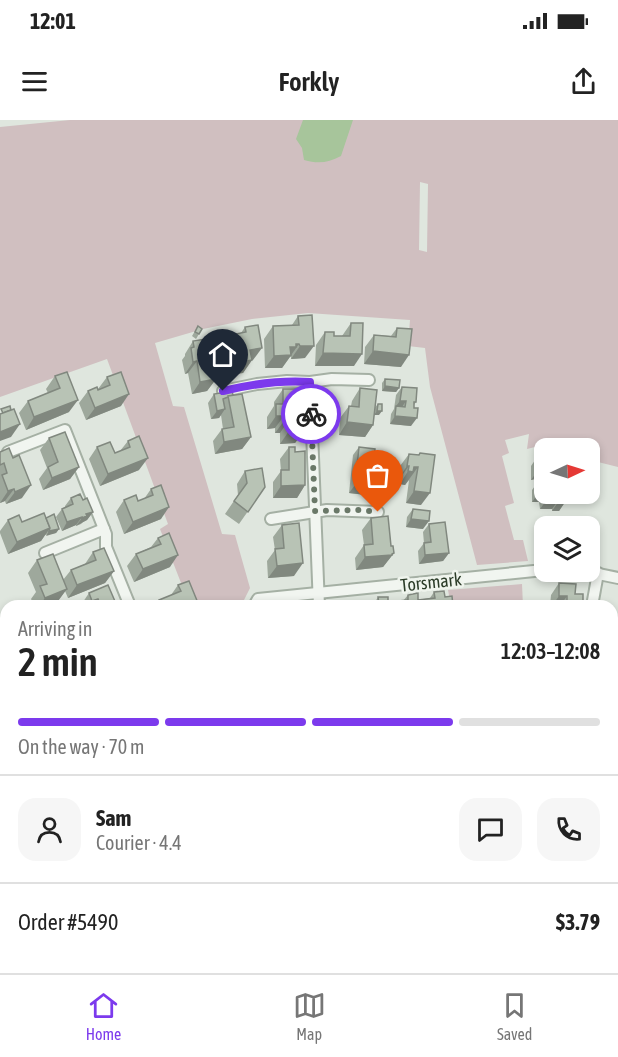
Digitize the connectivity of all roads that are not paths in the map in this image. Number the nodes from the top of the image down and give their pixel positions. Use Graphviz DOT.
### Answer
graph roads {
  1 [pos="369,380"];
  2 [pos="310,382"];
  3 [pos="223,391"];
  4 [pos="8,452"];
  5 [pos="315,511"];
  6 [pos="378,512"];
  7 [pos="271,519"];
  8 [pos="104,529"];
  9 [pos="45,554"];
  10 [pos="534,571"];
  11 [pos="600,574"];
  12 [pos="618,578"];
  13 [pos="593,582"];
  14 [pos="318,593"];
  15 [pos="128,600"];
  16 [pos="257,600"];
  17 [pos="319,600"];
  18 [pos="592,600"];
  1 -- 2 [label="street"];
  2 -- 3 [label="street"];
  2 -- 5 [label="street"];
  4 -- 8 [label="street"];
  5 -- 6 [label="street"];
  5 -- 7 [label="street"];
  5 -- 14 [label="street"];
  8 -- 9 [label="street"];
  8 -- 15 [label="street"];
  10 -- 14 [label="street, Torsmark"];
  11 -- 12 [label="street"];
  13 -- 18 [label="street"];
  14 -- 16 [label="street, Torsmark"];
  14 -- 17 [label="street"];
}
